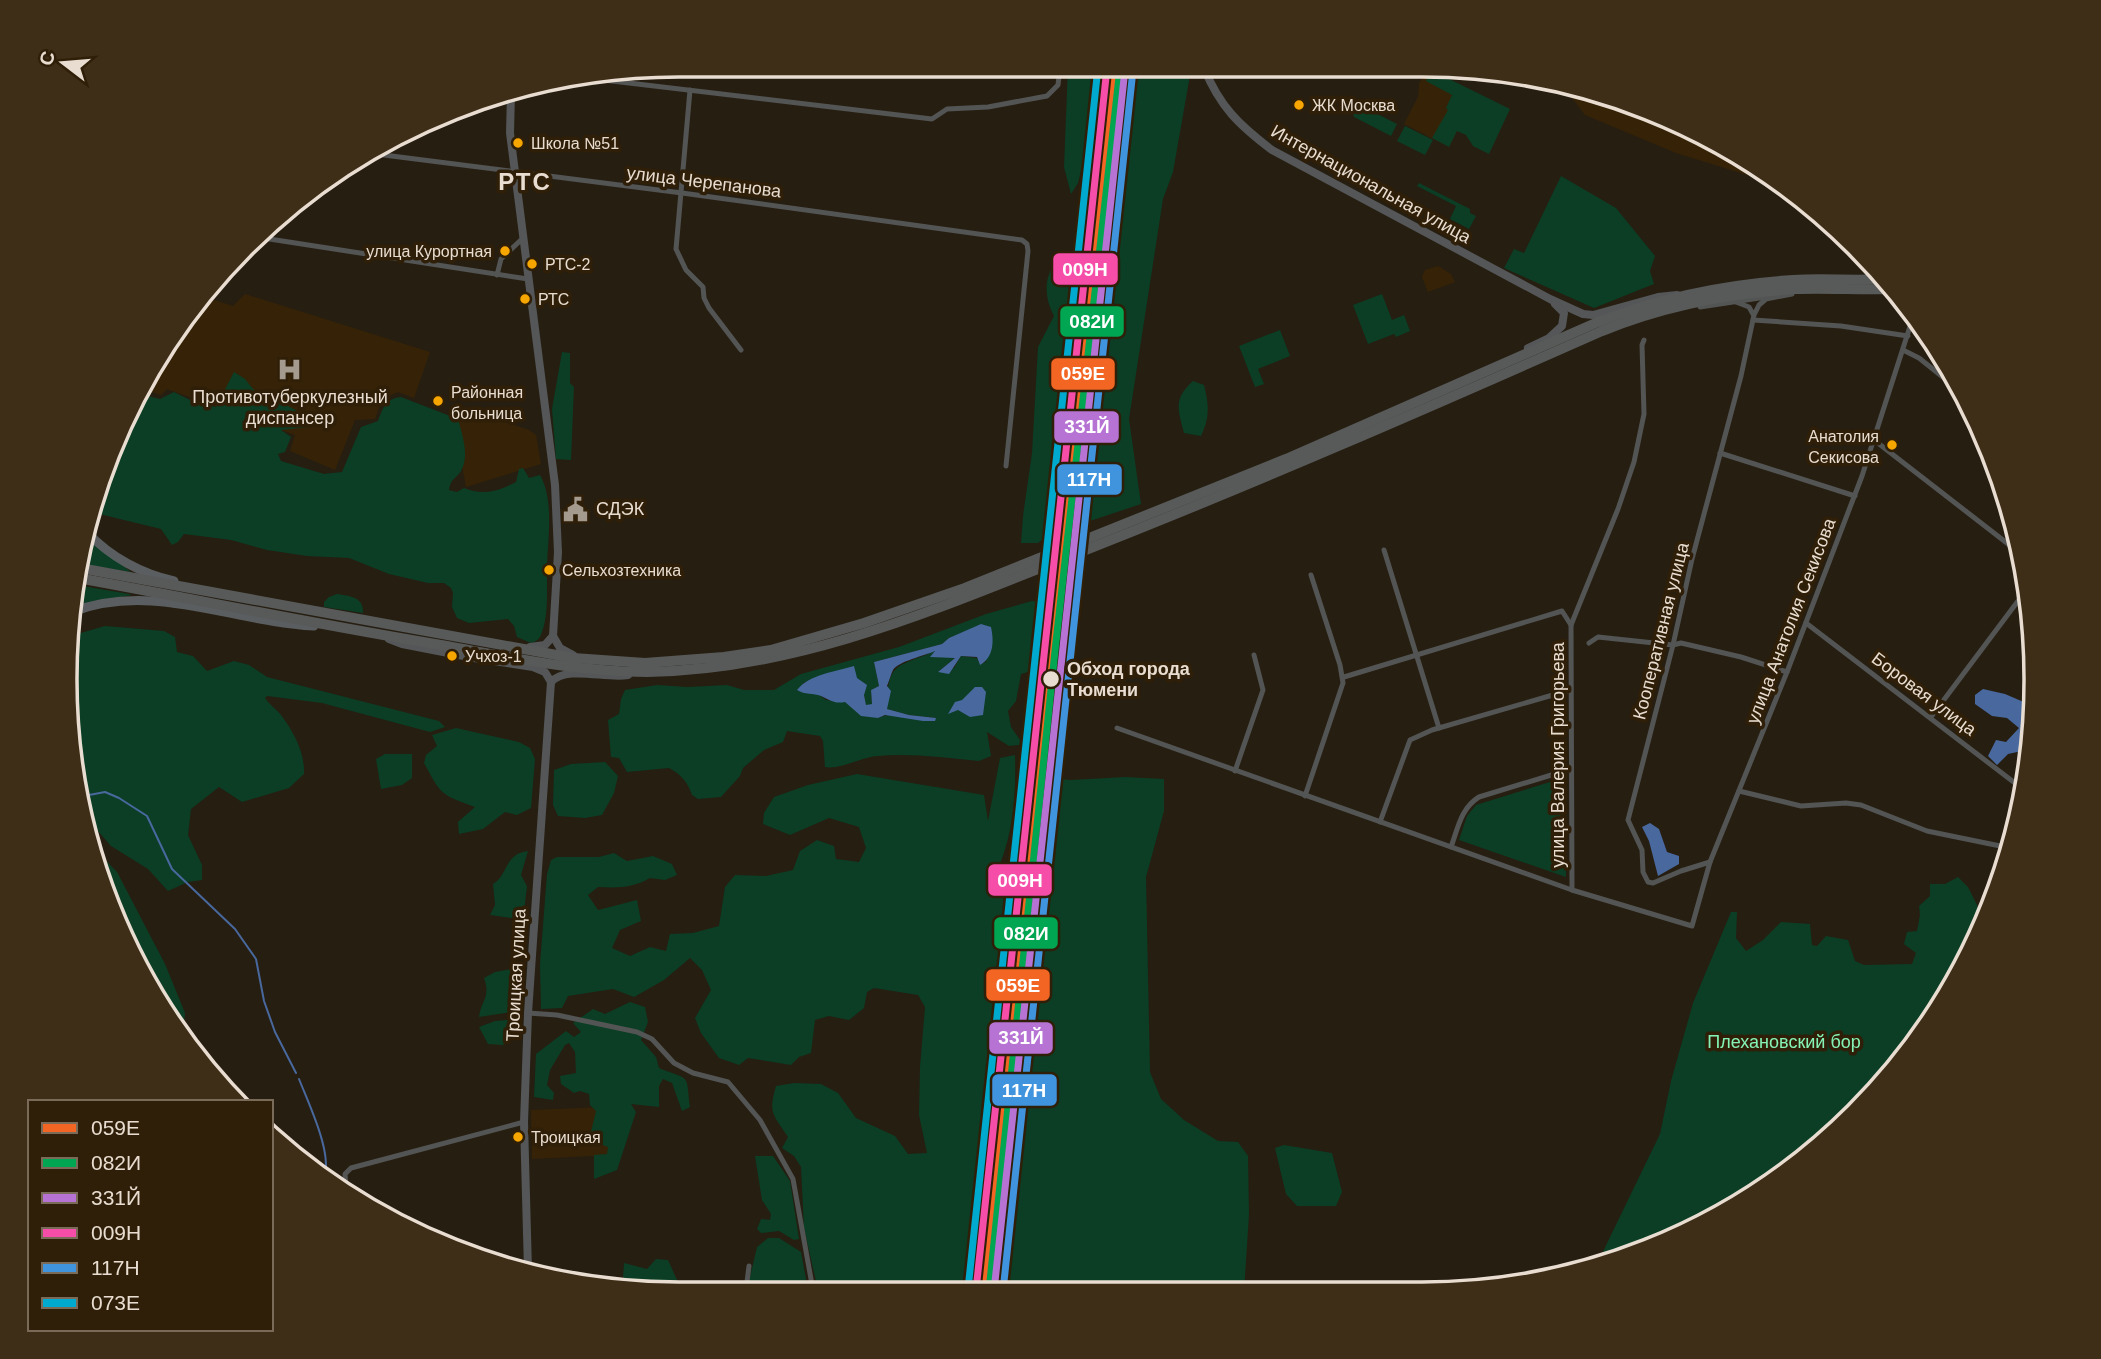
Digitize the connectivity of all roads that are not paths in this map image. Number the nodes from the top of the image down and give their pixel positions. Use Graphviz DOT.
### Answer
graph roads {
  1 [pos="1059,77"];
  2 [pos="1209,77"];
  3 [pos="612,81"];
  4 [pos="690,90"];
  5 [pos="511,102"];
  6 [pos="383,155"];
  7 [pos="514,172"];
  8 [pos="682,193"];
  9 [pos="523,238"];
  10 [pos="268,240"];
  11 [pos="497,275"];
  12 [pos="528,279"];
  13 [pos="1877,285"];
  14 [pos="1878,287"];
  15 [pos="1879,288"];
  16 [pos="1835,289"];
  17 [pos="1860,293"];
  18 [pos="1883,293"];
  19 [pos="1691,294"];
  20 [pos="1773,296"];
  21 [pos="1550,299"];
  22 [pos="1731,302"];
  23 [pos="1753,320"];
  24 [pos="1910,329"];
  25 [pos="1602,331"];
  26 [pos="1908,337"];
  27 [pos="1644,340"];
  28 [pos="741,350"];
  29 [pos="1903,350"];
  30 [pos="1494,368"];
  31 [pos="1942,376"];
  32 [pos="1874,440"];
  33 [pos="1720,453"];
  34 [pos="1006,466"];
  35 [pos="1855,496"];
  36 [pos="95,538"];
  37 [pos="1094,542"];
  38 [pos="2008,544"];
  39 [pos="1384,550"];
  40 [pos="1032,566"];
  41 [pos="88,569"];
  42 [pos="1311,575"];
  43 [pos="86,579"];
  44 [pos="2019,600"];
  45 [pos="292,607"];
  46 [pos="81,609"];
  47 [pos="1806,623"];
  48 [pos="1572,625"];
  49 [pos="330,626"];
  50 [pos="375,634"];
  51 [pos="554,636"];
  52 [pos="461,639"];
  53 [pos="1589,643"];
  54 [pos="1673,645"];
  55 [pos="1416,654"];
  56 [pos="1254,655"];
  57 [pos="627,663"];
  58 [pos="645,672"];
  59 [pos="1787,672"];
  60 [pos="1343,677"];
  61 [pos="551,682"];
  62 [pos="1570,690"];
  63 [pos="1931,717"];
  64 [pos="1116,728"];
  65 [pos="1439,728"];
  66 [pos="1571,769"];
  67 [pos="1235,771"];
  68 [pos="2015,783"];
  69 [pos="1739,791"];
  70 [pos="1305,796"];
  71 [pos="1380,822"];
  72 [pos="2000,846"];
  73 [pos="1451,847"];
  74 [pos="1710,862"];
  75 [pos="1572,890"];
  76 [pos="1692,926"];
  77 [pos="528,1013"];
  78 [pos="524,1122"];
  79 [pos="345,1180"];
  80 [pos="528,1262"];
  81 [pos="749,1266"];
  82 [pos="747,1282"];
  83 [pos="812,1282"];
  1 -- 4 [label="street"];
  2 -- 21 [label="street, Интернациональная улица"];
  3 -- 4 [label="street"];
  4 -- 8 [label="street"];
  5 -- 7 [label="street"];
  6 -- 7 [label="street, улица Черепанова"];
  7 -- 8 [label="street, улица Черепанова"];
  7 -- 9 [label="street"];
  8 -- 28 [label="street"];
  8 -- 34 [label="street, улица Черепанова"];
  9 -- 11 [label="street"];
  9 -- 12 [label="street"];
  10 -- 11 [label="street"];
  11 -- 12 [label="street"];
  12 -- 51 [label="street"];
  13 -- 19 [label="highway"];
  14 -- 16 [label="highway"];
  15 -- 17 [label="street"];
  16 -- 17 [label="street"];
  16 -- 25 [label="highway"];
  17 -- 18 [label="street"];
  17 -- 20 [label="street"];
  19 -- 21 [label="street, Интернациональная улица"];
  19 -- 30 [label="highway"];
  20 -- 22 [label="street"];
  20 -- 23 [label="street"];
  21 -- 30 [label="street"];
  22 -- 23 [label="street"];
  22 -- 25 [label="street"];
  23 -- 26 [label="street"];
  23 -- 33 [label="street, Кооперативная улица"];
  24 -- 26 [label="street, улица Анатолия Секисова"];
  25 -- 37 [label="highway"];
  26 -- 29 [label="street, улица Анатолия Секисова"];
  27 -- 48 [label="street, улица Валерия Григорьева"];
  29 -- 31 [label="street"];
  29 -- 32 [label="street, улица Анатолия Секисова"];
  30 -- 37 [label="highway"];
  32 -- 35 [label="street, улица Анатолия Секисова"];
  32 -- 38 [label="street"];
  33 -- 35 [label="street"];
  33 -- 54 [label="street, Кооперативная улица"];
  35 -- 47 [label="street, улица Анатолия Секисова"];
  36 -- 45 [label="main road"];
  37 -- 40 [label="highway"];
  39 -- 55 [label="street"];
  40 -- 57 [label="highway"];
  40 -- 58 [label="highway"];
  41 -- 45 [label="highway"];
  42 -- 60 [label="street"];
  43 -- 49 [label="highway"];
  44 -- 63 [label="street"];
  45 -- 52 [label="highway"];
  46 -- 49 [label="main road"];
  47 -- 59 [label="street, улица Анатолия Секисова"];
  47 -- 63 [label="street, Боровая улица"];
  48 -- 55 [label="street"];
  48 -- 62 [label="street, улица Валерия Григорьева"];
  49 -- 50 [label="highway"];
  50 -- 58 [label="highway"];
  50 -- 61 [label="street"];
  51 -- 52 [label="street"];
  51 -- 57 [label="street"];
  52 -- 57 [label="highway"];
  53 -- 54 [label="street"];
  54 -- 59 [label="street"];
  54 -- 74 [label="street, Кооперативная улица"];
  55 -- 60 [label="street"];
  55 -- 65 [label="street"];
  56 -- 67 [label="street"];
  58 -- 61 [label="street"];
  59 -- 69 [label="street, улица Анатолия Секисова"];
  60 -- 70 [label="street"];
  61 -- 77 [label="street, Троицкая улица"];
  62 -- 65 [label="street"];
  62 -- 66 [label="street, улица Валерия Григорьева"];
  63 -- 68 [label="street, Боровая улица"];
  64 -- 67 [label="street"];
  65 -- 71 [label="street"];
  66 -- 73 [label="street"];
  66 -- 75 [label="street, улица Валерия Григорьева"];
  67 -- 70 [label="street"];
  69 -- 72 [label="street"];
  69 -- 74 [label="street, улица Анатолия Секисова"];
  70 -- 71 [label="street"];
  71 -- 73 [label="street"];
  73 -- 75 [label="street"];
  74 -- 76 [label="street, улица Анатолия Секисова"];
  75 -- 76 [label="street, улица Валерия Григорьева"];
  77 -- 78 [label="street, Троицкая улица"];
  77 -- 83 [label="street"];
  78 -- 79 [label="street"];
  78 -- 80 [label="street, Троицкая улица"];
  81 -- 82 [label="street"];
}
